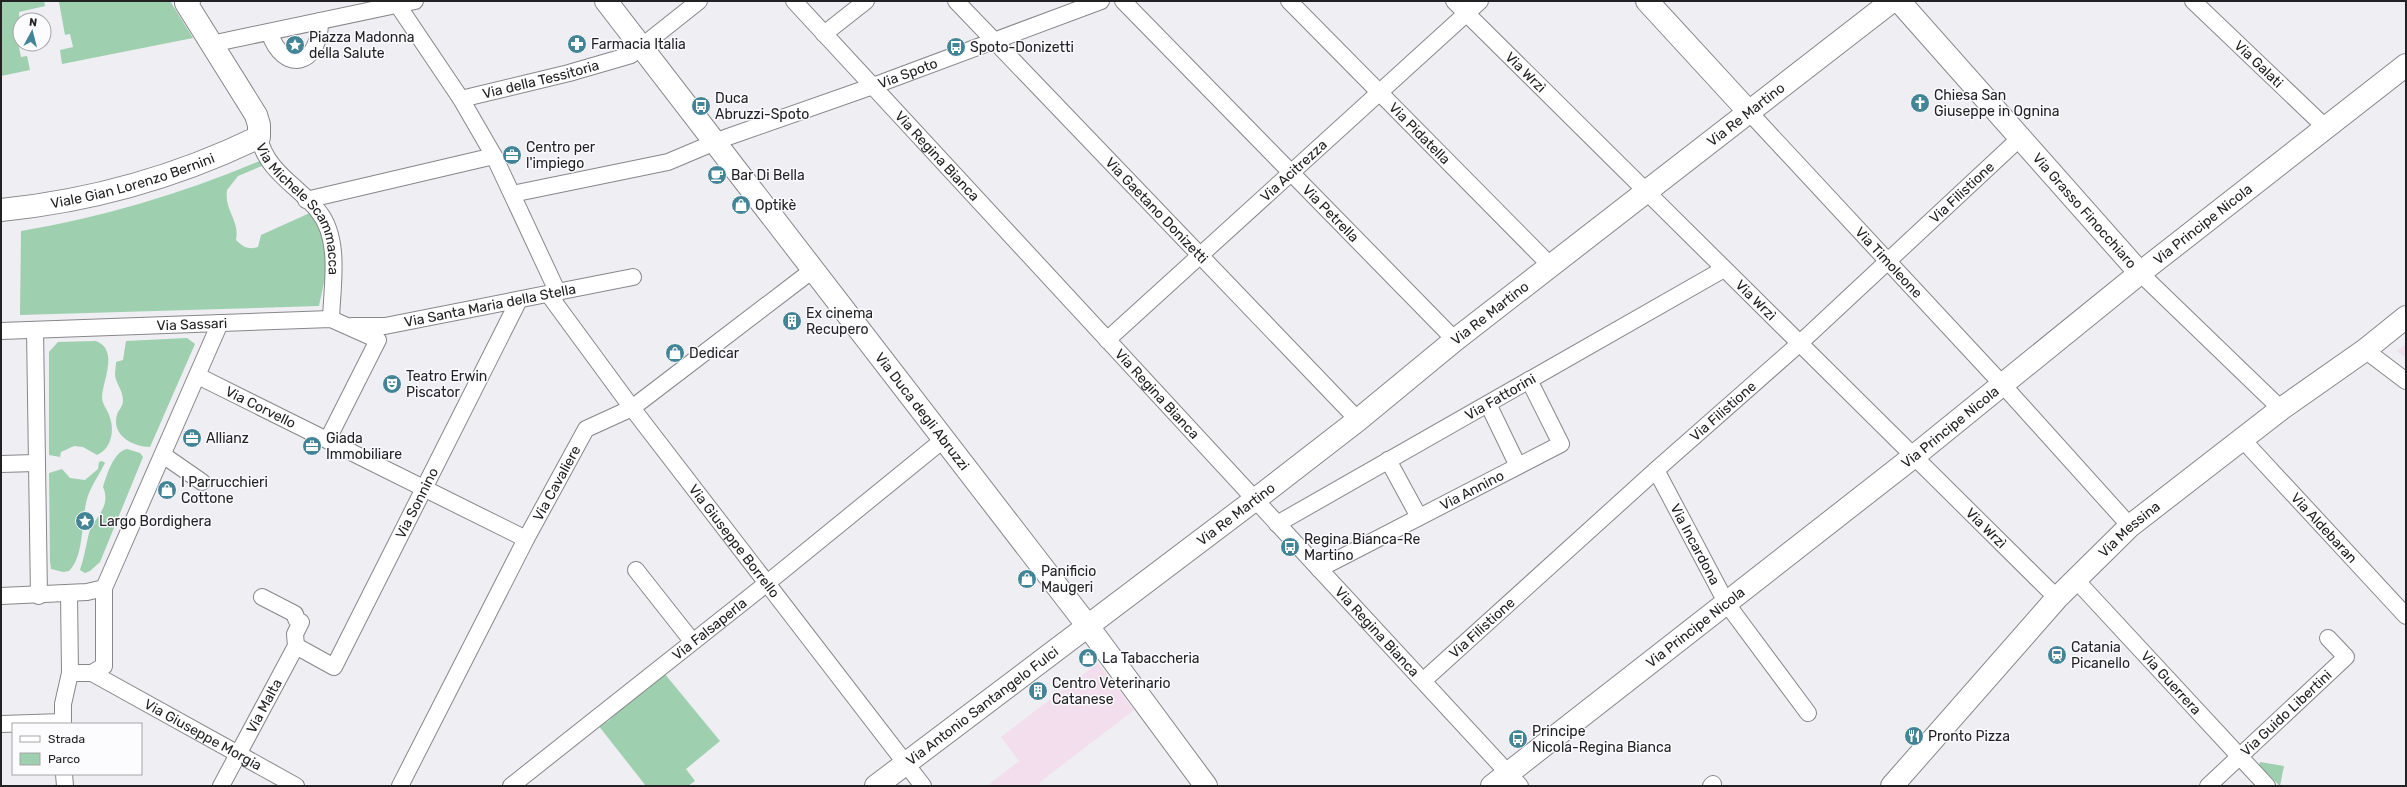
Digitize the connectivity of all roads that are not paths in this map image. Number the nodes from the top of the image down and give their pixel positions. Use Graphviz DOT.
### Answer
graph roads {
  1 [pos="414,1"];
  2 [pos="606,1"];
  3 [pos="699,1"];
  4 [pos="794,1"];
  5 [pos="866,1"];
  6 [pos="956,1"];
  7 [pos="1101,1"];
  8 [pos="1123,1"];
  9 [pos="1289,1"];
  10 [pos="1454,1"];
  11 [pos="1480,1"];
  12 [pos="1647,1"];
  13 [pos="1892,1"];
  14 [pos="1899,1"];
  15 [pos="2193,1"];
  16 [pos="187,2"];
  17 [pos="396,3"];
  18 [pos="1466,13"];
  19 [pos="312,23"];
  20 [pos="261,33"];
  21 [pos="824,34"];
  22 [pos="995,41"];
  23 [pos="212,44"];
  24 [pos="641,47"];
  25 [pos="2406,65"];
  26 [pos="873,86"];
  27 [pos="1379,92"];
  28 [pos="461,99"];
  29 [pos="1750,113"];
  30 [pos="2325,127"];
  31 [pos="259,137"];
  32 [pos="2020,138"];
  33 [pos="714,142"];
  34 [pos="494,156"];
  35 [pos="1291,173"];
  36 [pos="1646,192"];
  37 [pos="512,194"];
  38 [pos="306,200"];
  39 [pos="1,210"];
  40 [pos="1201,256"];
  41 [pos="1888,261"];
  42 [pos="1551,266"];
  43 [pos="814,269"];
  44 [pos="1724,269"];
  45 [pos="2140,273"];
  46 [pos="633,277"];
  47 [pos="554,294"];
  48 [pos="520,300"];
  49 [pos="2406,316"];
  50 [pos="331,319"];
  51 [pos="220,323"];
  52 [pos="347,326"];
  53 [pos="35,330"];
  54 [pos="1,331"];
  55 [pos="1107,340"];
  56 [pos="1455,340"];
  57 [pos="1800,343"];
  58 [pos="2364,350"];
  59 [pos="204,378"];
  60 [pos="1530,380"];
  61 [pos="2406,381"];
  62 [pos="2002,384"];
  63 [pos="1488,404"];
  64 [pos="632,408"];
  65 [pos="2281,409"];
  66 [pos="1358,420"];
  67 [pos="328,439"];
  68 [pos="2242,439"];
  69 [pos="943,440"];
  70 [pos="163,455"];
  71 [pos="1913,458"];
  72 [pos="1388,460"];
  73 [pos="1,464"];
  74 [pos="31,464"];
  75 [pos="1518,466"];
  76 [pos="1656,470"];
  77 [pos="202,482"];
  78 [pos="425,486"];
  79 [pos="1254,500"];
  80 [pos="1419,517"];
  81 [pos="1277,524"];
  82 [pos="2130,526"];
  83 [pos="526,539"];
  84 [pos="1319,569"];
  85 [pos="636,570"];
  86 [pos="2076,580"];
  87 [pos="766,584"];
  88 [pos="104,588"];
  89 [pos="70,593"];
  90 [pos="1,596"];
  91 [pos="39,596"];
  92 [pos="262,597"];
  93 [pos="2058,598"];
  94 [pos="1727,604"];
  95 [pos="2406,616"];
  96 [pos="1087,625"];
  97 [pos="2328,638"];
  98 [pos="692,641"];
  99 [pos="296,646"];
  100 [pos="92,673"];
  101 [pos="70,674"];
  102 [pos="1424,680"];
  103 [pos="1808,714"];
  104 [pos="59,723"];
  105 [pos="1,724"];
  106 [pos="12,724"];
  107 [pos="238,754"];
  108 [pos="2239,757"];
  109 [pos="906,764"];
  110 [pos="64,775"];
  111 [pos="1507,782"];
  112 [pos="65,786"];
  113 [pos="221,786"];
  114 [pos="296,786"];
  115 [pos="400,786"];
  116 [pos="511,786"];
  117 [pos="876,786"];
  118 [pos="923,786"];
  119 [pos="1206,786"];
  120 [pos="1892,786"];
  121 [pos="2208,786"];
  122 [pos="2267,786"];
  1 -- 17 [label="street"];
  2 -- 24 [label="main road, Via Duca degli Abruzzi"];
  3 -- 24 [label="street, Via della Tessitoria"];
  4 -- 21 [label="street, Via Regina Bianca"];
  5 -- 21 [label="street"];
  6 -- 22 [label="street, Via Gaetano Donizetti"];
  7 -- 22 [label="street, Via Spoto"];
  8 -- 35 [label="street, Via Petrella"];
  9 -- 27 [label="street, Via Pidatella"];
  10 -- 18 [label="street, Via Wrzì"];
  11 -- 18 [label="street, Via Acitrezza"];
  12 -- 29 [label="main road, Via Timoleone"];
  13 -- 29 [label="main road, Via Re Martino"];
  14 -- 32 [label="main road, Via Grasso Finocchiaro"];
  15 -- 30 [label="street, Via Galati"];
  16 -- 23 [label="main road, Via Michele Scammacca"];
  17 -- 19 [label="street"];
  17 -- 28 [label="street, Via Giuseppe Borrello"];
  18 -- 27 [label="street, Via Acitrezza"];
  18 -- 36 [label="street, Via Wrzì"];
  19 -- 20 [label="street"];
  19 -- 20 [label="street"];
  20 -- 23 [label="street"];
  21 -- 26 [label="street, Via Regina Bianca"];
  22 -- 26 [label="street, Via Spoto"];
  22 -- 40 [label="street, Via Gaetano Donizetti"];
  23 -- 31 [label="main road, Via Michele Scammacca"];
  24 -- 28 [label="street, Via della Tessitoria"];
  24 -- 33 [label="main road, Via Duca degli Abruzzi"];
  25 -- 30 [label="main road, Via Principe Nicola"];
  26 -- 33 [label="street, Via Spoto"];
  26 -- 55 [label="street, Via Regina Bianca"];
  27 -- 35 [label="street, Via Acitrezza"];
  27 -- 42 [label="street, Via Pidatella"];
  28 -- 34 [label="street, Via Giuseppe Borrello"];
  29 -- 36 [label="main road, Via Re Martino"];
  29 -- 41 [label="street, Via Timoleone"];
  30 -- 45 [label="main road, Via Principe Nicola"];
  31 -- 38 [label="street, Via Michele Scammacca"];
  31 -- 39 [label="main road, Viale Gian Lorenzo Bernini"];
  32 -- 41 [label="street, Via Filistione"];
  32 -- 45 [label="main road, Via Grasso Finocchiaro"];
  33 -- 37 [label="street, Via Spoto"];
  33 -- 43 [label="main road, Via Duca degli Abruzzi"];
  34 -- 37 [label="street, Via Giuseppe Borrello"];
  34 -- 38 [label="street"];
  35 -- 40 [label="street, Via Acitrezza"];
  35 -- 56 [label="street, Via Petrella"];
  36 -- 42 [label="main road, Via Re Martino"];
  36 -- 44 [label="street, Via Wrzì"];
  37 -- 47 [label="street, Via Giuseppe Borrello"];
  38 -- 50 [label="street, Via Michele Scammacca"];
  40 -- 55 [label="street, Via Acitrezza"];
  40 -- 66 [label="street, Via Gaetano Donizetti"];
  41 -- 57 [label="street, Via Filistione"];
  41 -- 62 [label="street, Via Timoleone"];
  42 -- 56 [label="main road, Via Re Martino"];
  43 -- 64 [label="street, Via Cavaliere"];
  43 -- 69 [label="main road, Via Duca degli Abruzzi"];
  44 -- 57 [label="street, Via Wrzì"];
  44 -- 60 [label="street, Via Fattorini"];
  45 -- 62 [label="main road, Via Principe Nicola"];
  45 -- 65 [label="street, Via Grasso Finocchiaro"];
  46 -- 47 [label="street, Via Santa Maria della Stella"];
  47 -- 48 [label="street, Via Santa Maria della Stella"];
  47 -- 64 [label="street, Via Giuseppe Borrello"];
  48 -- 52 [label="street, Via Santa Maria della Stella"];
  48 -- 78 [label="street, Via Sonnino"];
  49 -- 58 [label="main road, Via Messina"];
  50 -- 51 [label="street, Via Sassari"];
  50 -- 52 [label="street, Via Sassari"];
  51 -- 53 [label="street, Via Sassari"];
  51 -- 59 [label="street"];
  52 -- 67 [label="street, Via Sassari"];
  53 -- 54 [label="street, Via Sassari"];
  53 -- 74 [label="street"];
  55 -- 79 [label="street, Via Regina Bianca"];
  56 -- 66 [label="main road, Via Re Martino"];
  57 -- 71 [label="street, Via Wrzì"];
  57 -- 76 [label="street, Via Filistione"];
  58 -- 61 [label="street"];
  58 -- 65 [label="main road, Via Messina"];
  59 -- 67 [label="street, Via Corvello"];
  59 -- 70 [label="street"];
  60 -- 63 [label="street, Via Fattorini"];
  60 -- 75 [label="street, Via Annino"];
  62 -- 71 [label="main road, Via Principe Nicola"];
  62 -- 82 [label="street, Via Timoleone"];
  63 -- 72 [label="street, Via Fattorini"];
  63 -- 75 [label="street"];
  64 -- 83 [label="street, Via Cavaliere"];
  64 -- 87 [label="street, Via Giuseppe Borrello"];
  65 -- 68 [label="main road, Via Messina"];
  66 -- 79 [label="main road, Via Re Martino"];
  67 -- 78 [label="street, Via Corvello"];
  68 -- 82 [label="main road, Via Messina"];
  68 -- 95 [label="street, Via Aldebaran"];
  69 -- 87 [label="street, Via Falsaperla"];
  69 -- 96 [label="main road, Via Duca degli Abruzzi"];
  70 -- 77 [label="street"];
  70 -- 88 [label="street"];
  71 -- 93 [label="street, Via Wrzì"];
  71 -- 94 [label="main road, Via Principe Nicola"];
  72 -- 80 [label="street"];
  72 -- 81 [label="street, Via Fattorini"];
  73 -- 74 [label="street"];
  74 -- 91 [label="street"];
  75 -- 80 [label="street, Via Annino"];
  76 -- 94 [label="street, Via Incardona"];
  76 -- 102 [label="street, Via Filistione"];
  78 -- 83 [label="street, Via Corvello"];
  78 -- 99 [label="street, Via Sonnino"];
  79 -- 81 [label="street, Via Regina Bianca"];
  79 -- 96 [label="main road, Via Re Martino"];
  80 -- 84 [label="street, Via Annino"];
  81 -- 84 [label="street, Via Regina Bianca"];
  82 -- 86 [label="main road, Via Messina"];
  83 -- 115 [label="street, Via Cavaliere"];
  84 -- 102 [label="street, Via Regina Bianca"];
  85 -- 98 [label="street"];
  86 -- 93 [label="main road, Via Messina"];
  86 -- 108 [label="street, Via Guerrera"];
  87 -- 98 [label="street, Via Falsaperla"];
  87 -- 109 [label="street, Via Giuseppe Borrello"];
  88 -- 89 [label="street"];
  88 -- 100 [label="street"];
  89 -- 91 [label="street"];
  89 -- 101 [label="street"];
  90 -- 91 [label="street"];
  92 -- 99 [label="street, Via Malta"];
  93 -- 120 [label="main road, Via Messina"];
  94 -- 103 [label="street, Via Incardona"];
  94 -- 111 [label="main road, Via Principe Nicola"];
  96 -- 109 [label="main road, Via Antonio Santangelo Fulci"];
  96 -- 119 [label="main road, Via Duca degli Abruzzi"];
  97 -- 108 [label="street, Via Guido Libertini"];
  98 -- 116 [label="street, Via Falsaperla"];
  99 -- 107 [label="street, Via Malta"];
  100 -- 101 [label="street"];
  100 -- 107 [label="street, Via Giuseppe Morgia"];
  101 -- 104 [label="street"];
  102 -- 111 [label="street, Via Regina Bianca"];
  105 -- 106 [label="street"];
  107 -- 113 [label="street, Via Malta"];
  107 -- 114 [label="street, Via Giuseppe Morgia"];
  108 -- 121 [label="street, Via Guido Libertini"];
  108 -- 122 [label="street, Via Guerrera"];
  109 -- 117 [label="main road, Via Antonio Santangelo Fulci"];
  109 -- 118 [label="street, Via Giuseppe Borrello"];
  110 -- 112 [label="street"];
}
